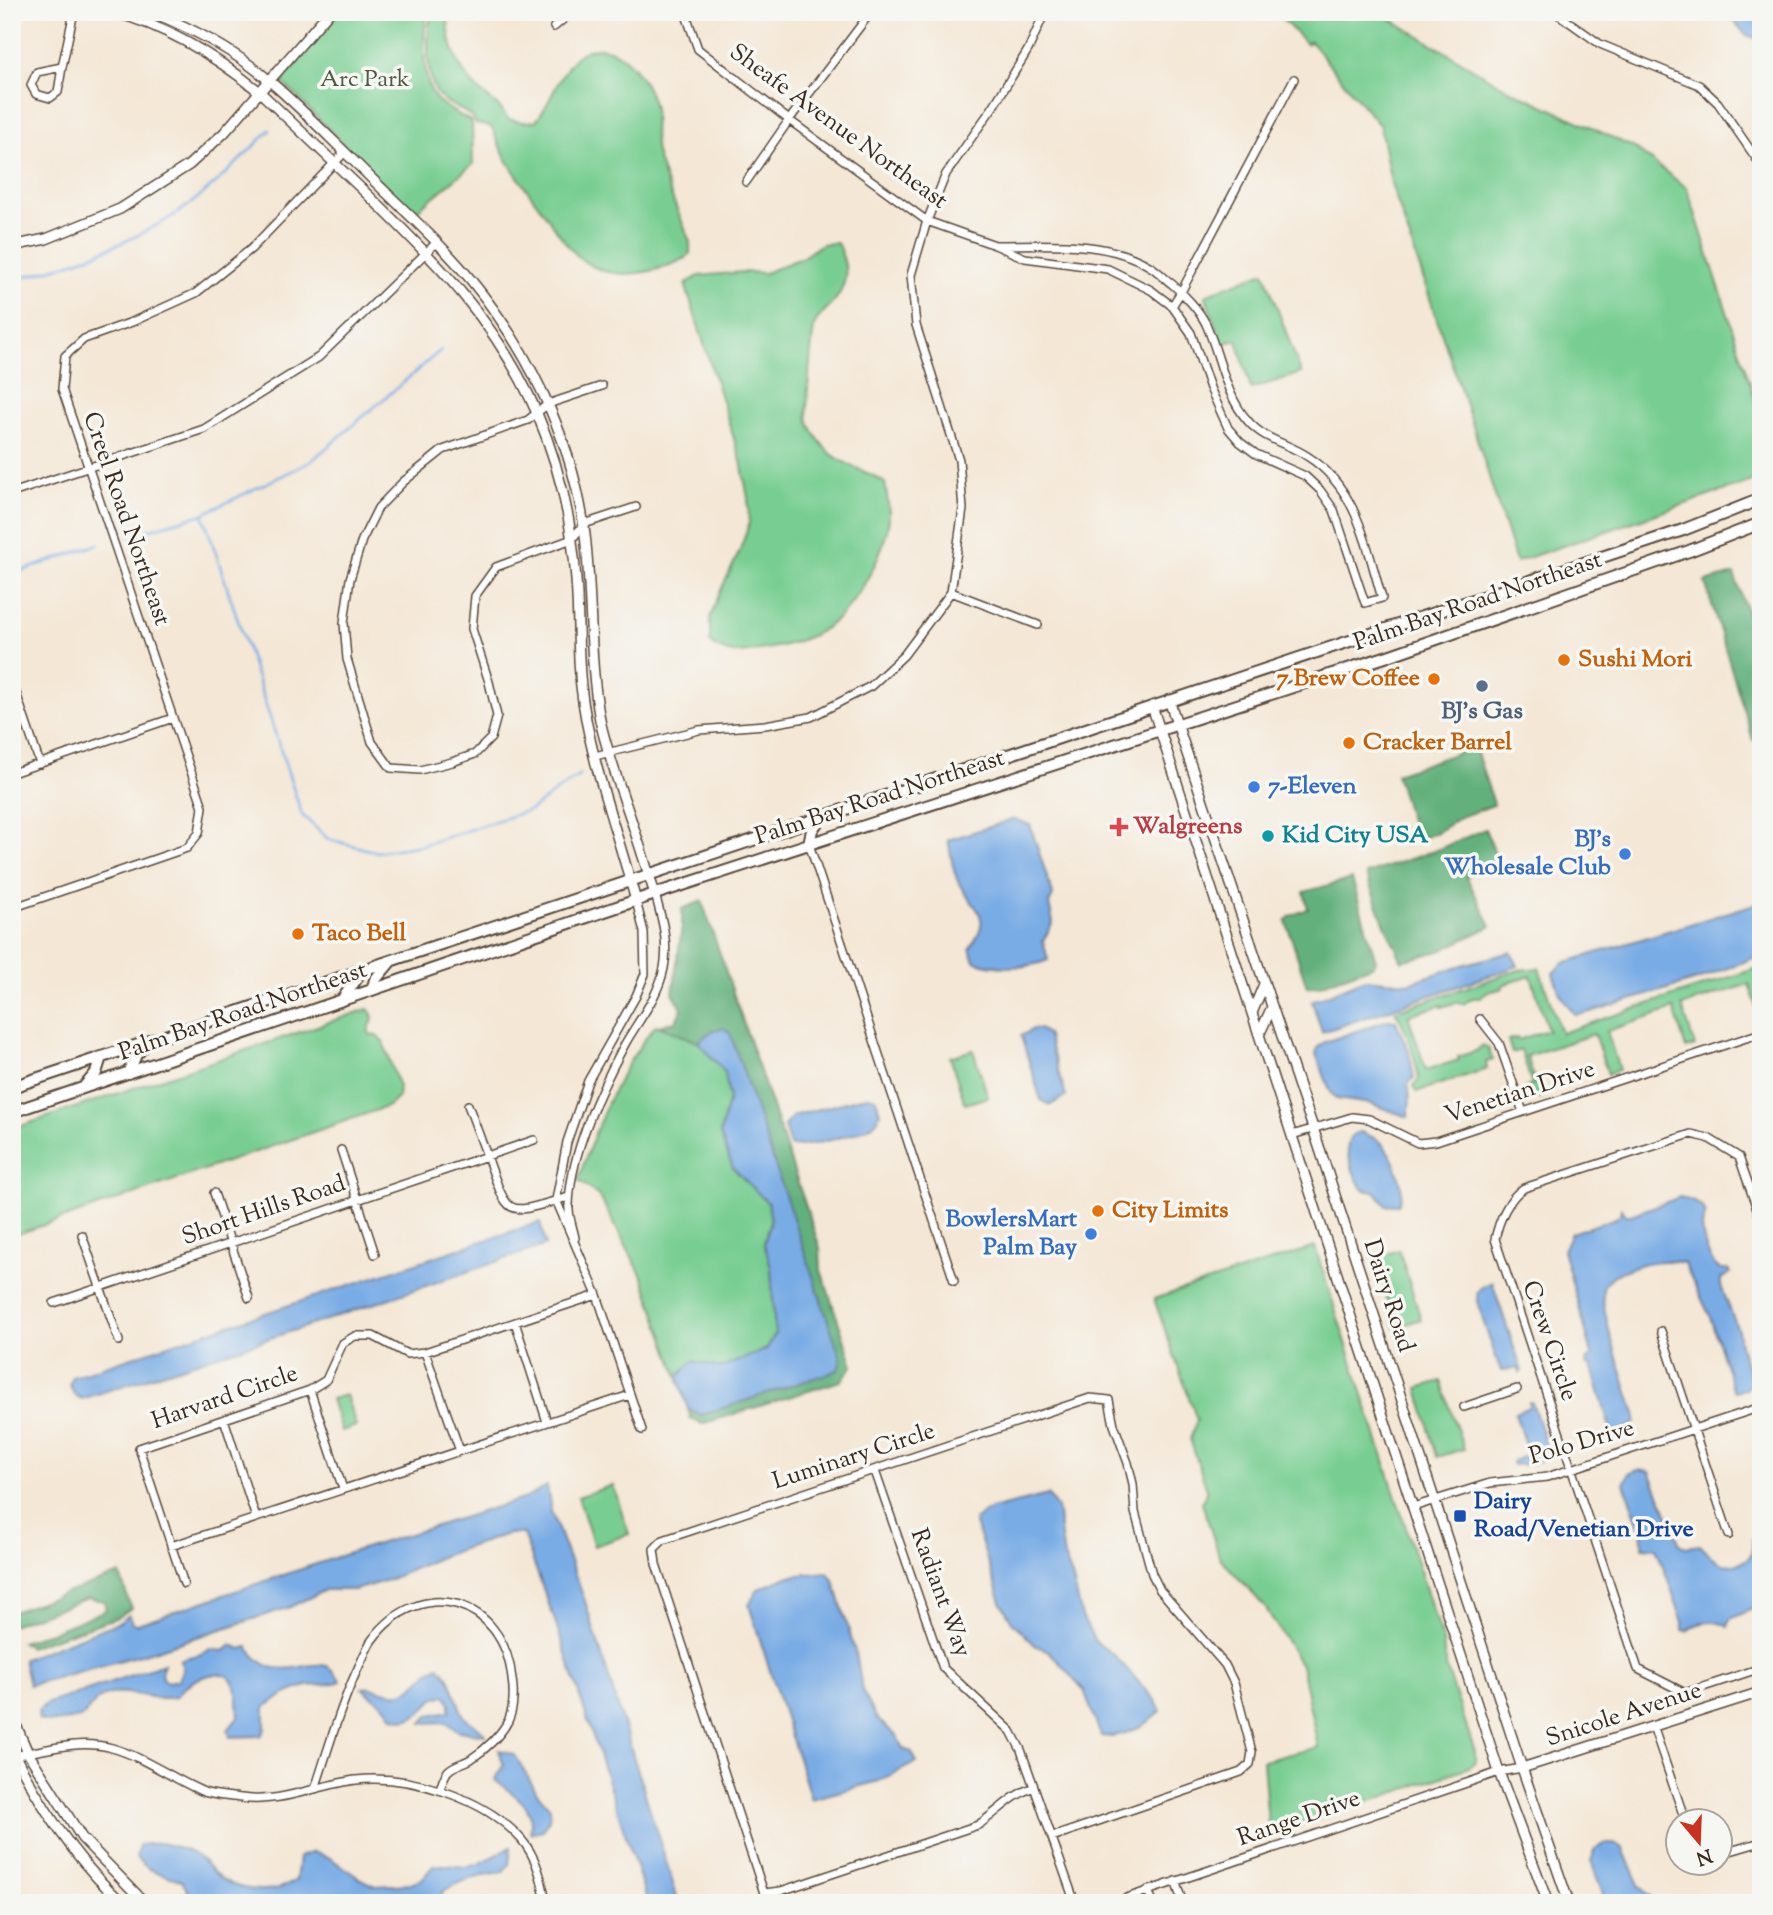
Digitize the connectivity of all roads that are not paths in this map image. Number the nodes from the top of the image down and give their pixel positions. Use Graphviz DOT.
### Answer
graph roads {
  1 [pos="74,12"];
  2 [pos="113,12"];
  3 [pos="151,12"];
  4 [pos="329,12"];
  5 [pos="572,12"];
  6 [pos="685,12"];
  7 [pos="871,12"];
  8 [pos="1045,12"];
  9 [pos="1555,12"];
  10 [pos="554,27"];
  11 [pos="62,67"];
  12 [pos="1294,79"];
  13 [pos="271,81"];
  14 [pos="261,93"];
  15 [pos="789,120"];
  16 [pos="345,152"];
  17 [pos="1761,161"];
  18 [pos="335,163"];
  19 [pos="746,182"];
  20 [pos="927,221"];
  21 [pos="437,242"];
  22 [pos="995,245"];
  23 [pos="12,246"];
  24 [pos="427,252"];
  25 [pos="1181,292"];
  26 [pos="1171,306"];
  27 [pos="603,386"];
  28 [pos="548,404"];
  29 [pos="537,412"];
  30 [pos="89,469"];
  31 [pos="12,493"];
  32 [pos="1761,499"];
  33 [pos="636,507"];
  34 [pos="1761,523"];
  35 [pos="584,524"];
  36 [pos="1683,530"];
  37 [pos="572,539"];
  38 [pos="1689,551"];
  39 [pos="951,592"];
  40 [pos="1038,625"];
  41 [pos="12,681"];
  42 [pos="1169,700"];
  43 [pos="1152,706"];
  44 [pos="173,718"];
  45 [pos="1177,724"];
  46 [pos="1159,730"];
  47 [pos="608,752"];
  48 [pos="594,756"];
  49 [pos="40,764"];
  50 [pos="12,773"];
  51 [pos="821,817"];
  52 [pos="809,844"];
  53 [pos="649,874"];
  54 [pos="630,881"];
  55 [pos="655,894"];
  56 [pos="636,901"];
  57 [pos="12,908"];
  58 [pos="393,960"];
  59 [pos="355,972"];
  60 [pos="1264,984"];
  61 [pos="372,990"];
  62 [pos="342,1000"];
  63 [pos="1272,1007"];
  64 [pos="1252,1013"];
  65 [pos="1480,1019"];
  66 [pos="1761,1033"];
  67 [pos="1259,1035"];
  68 [pos="147,1042"];
  69 [pos="101,1058"];
  70 [pos="128,1073"];
  71 [pos="12,1087"];
  72 [pos="84,1087"];
  73 [pos="468,1105"];
  74 [pos="12,1112"];
  75 [pos="1523,1112"];
  76 [pos="1313,1128"];
  77 [pos="1292,1135"];
  78 [pos="534,1140"];
  79 [pos="341,1150"];
  80 [pos="487,1156"];
  81 [pos="214,1193"];
  82 [pos="569,1197"];
  83 [pos="357,1200"];
  84 [pos="556,1200"];
  85 [pos="1761,1220"];
  86 [pos="82,1235"];
  87 [pos="231,1243"];
  88 [pos="375,1254"];
  89 [pos="580,1259"];
  90 [pos="954,1281"];
  91 [pos="100,1287"];
  92 [pos="597,1295"];
  93 [pos="249,1298"];
  94 [pos="54,1303"];
  95 [pos="515,1322"];
  96 [pos="1661,1331"];
  97 [pos="119,1341"];
  98 [pos="425,1352"];
  99 [pos="1517,1389"];
  100 [pos="310,1390"];
  101 [pos="630,1395"];
  102 [pos="1464,1406"];
  103 [pos="1761,1407"];
  104 [pos="224,1419"];
  105 [pos="547,1422"];
  106 [pos="1694,1429"];
  107 [pos="642,1430"];
  108 [pos="460,1451"];
  109 [pos="1573,1469"];
  110 [pos="875,1471"];
  111 [pos="344,1489"];
  112 [pos="1434,1500"];
  113 [pos="1413,1507"];
  114 [pos="256,1518"];
  115 [pos="1729,1535"];
  116 [pos="171,1546"];
  117 [pos="184,1584"];
  118 [pos="1761,1668"];
  119 [pos="1761,1692"];
  120 [pos="12,1716"];
  121 [pos="1653,1726"];
  122 [pos="28,1753"];
  123 [pos="13,1754"];
  124 [pos="1522,1768"];
  125 [pos="1499,1772"];
  126 [pos="1034,1787"];
  127 [pos="315,1789"];
  128 [pos="439,1790"];
  129 [pos="1680,1806"];
  130 [pos="1052,1838"];
  131 [pos="1761,1842"];
  132 [pos="1734,1850"];
  133 [pos="1175,1881"];
  134 [pos="1148,1891"];
  135 [pos="139,1901"];
  136 [pos="123,1903"];
  137 [pos="546,1903"];
  138 [pos="1075,1903"];
  139 [pos="1112,1903"];
  140 [pos="1153,1903"];
  141 [pos="1183,1903"];
  142 [pos="1548,1903"];
  143 [pos="1569,1903"];
  1 -- 11 [label="street"];
  2 -- 14 [label="street"];
  3 -- 13 [label="street"];
  4 -- 13 [label="street"];
  5 -- 10 [label="street"];
  6 -- 15 [label="street, Sheafe Avenue Northeast"];
  7 -- 15 [label="street"];
  8 -- 20 [label="street"];
  9 -- 17 [label="street"];
  11 -- 11 [label="street"];
  12 -- 25 [label="street"];
  13 -- 14 [label="street"];
  13 -- 16 [label="street"];
  14 -- 18 [label="street"];
  14 -- 23 [label="street"];
  15 -- 19 [label="street"];
  15 -- 20 [label="street, Sheafe Avenue Northeast"];
  16 -- 18 [label="street, Creel Road Northeast"];
  16 -- 21 [label="street"];
  18 -- 24 [label="street"];
  18 -- 30 [label="street, Creel Road Northeast"];
  20 -- 22 [label="street, Sheafe Avenue Northeast"];
  20 -- 39 [label="street"];
  21 -- 24 [label="street"];
  21 -- 28 [label="street"];
  22 -- 25 [label="street, Sheafe Avenue Northeast"];
  22 -- 26 [label="street, Sheafe Avenue Northeast"];
  24 -- 29 [label="street"];
  24 -- 30 [label="street"];
  25 -- 26 [label="street"];
  25 -- 26 [label="street, Sheafe Avenue Northeast"];
  27 -- 28 [label="street"];
  28 -- 29 [label="street"];
  28 -- 35 [label="street"];
  29 -- 37 [label="street"];
  29 -- 37 [label="street"];
  30 -- 31 [label="street"];
  30 -- 44 [label="street, Creel Road Northeast"];
  32 -- 36 [label="main road, Palm Bay Road Northeast"];
  33 -- 35 [label="street"];
  34 -- 38 [label="main road, Palm Bay Road Northeast"];
  35 -- 37 [label="street"];
  35 -- 47 [label="street"];
  36 -- 38 [label="main road"];
  36 -- 42 [label="main road, Palm Bay Road Northeast"];
  37 -- 48 [label="street"];
  38 -- 45 [label="main road, Palm Bay Road Northeast"];
  39 -- 40 [label="street"];
  39 -- 47 [label="street"];
  41 -- 49 [label="street"];
  42 -- 43 [label="main road, Palm Bay Road Northeast"];
  42 -- 45 [label="street, Dairy Road"];
  43 -- 46 [label="street, Dairy Road"];
  43 -- 51 [label="main road, Palm Bay Road Northeast"];
  44 -- 49 [label="street"];
  44 -- 57 [label="street, Creel Road Northeast"];
  45 -- 46 [label="main road, Palm Bay Road Northeast"];
  45 -- 60 [label="street, Dairy Road"];
  46 -- 52 [label="main road, Palm Bay Road Northeast"];
  46 -- 64 [label="street, Dairy Road"];
  47 -- 48 [label="street"];
  47 -- 53 [label="street"];
  48 -- 54 [label="street"];
  49 -- 50 [label="street"];
  51 -- 52 [label="main road"];
  51 -- 53 [label="main road, Palm Bay Road Northeast"];
  52 -- 55 [label="main road, Palm Bay Road Northeast"];
  52 -- 90 [label="street"];
  53 -- 54 [label="main road, Palm Bay Road Northeast"];
  53 -- 55 [label="street"];
  54 -- 56 [label="street"];
  54 -- 58 [label="main road, Palm Bay Road Northeast"];
  55 -- 56 [label="main road, Palm Bay Road Northeast"];
  55 -- 82 [label="street"];
  56 -- 61 [label="main road, Palm Bay Road Northeast"];
  56 -- 84 [label="street"];
  58 -- 59 [label="main road, Palm Bay Road Northeast"];
  58 -- 61 [label="main road"];
  59 -- 62 [label="main road"];
  59 -- 68 [label="main road, Palm Bay Road Northeast"];
  60 -- 63 [label="street, Dairy Road"];
  60 -- 64 [label="street"];
  61 -- 62 [label="main road, Palm Bay Road Northeast"];
  62 -- 70 [label="main road, Palm Bay Road Northeast"];
  63 -- 67 [label="street"];
  63 -- 76 [label="street, Dairy Road"];
  64 -- 67 [label="street, Dairy Road"];
  65 -- 75 [label="street"];
  66 -- 75 [label="street, Venetian Drive"];
  67 -- 77 [label="street, Dairy Road"];
  68 -- 69 [label="main road, Palm Bay Road Northeast"];
  68 -- 70 [label="main road"];
  69 -- 71 [label="main road, Palm Bay Road Northeast"];
  69 -- 72 [label="main road"];
  70 -- 72 [label="main road, Palm Bay Road Northeast"];
  72 -- 74 [label="main road, Palm Bay Road Northeast"];
  73 -- 80 [label="street"];
  75 -- 76 [label="street, Venetian Drive"];
  76 -- 77 [label="street, Venetian Drive"];
  76 -- 112 [label="street, Dairy Road"];
  77 -- 113 [label="street, Dairy Road"];
  78 -- 80 [label="street, Short Hills Road"];
  79 -- 83 [label="street"];
  80 -- 83 [label="street, Short Hills Road"];
  80 -- 84 [label="street"];
  81 -- 87 [label="street"];
  82 -- 84 [label="street"];
  82 -- 89 [label="street"];
  83 -- 87 [label="street, Short Hills Road"];
  83 -- 88 [label="street"];
  84 -- 89 [label="street"];
  85 -- 109 [label="street, Crew Circle"];
  86 -- 91 [label="street"];
  87 -- 91 [label="street, Short Hills Road"];
  87 -- 93 [label="street"];
  89 -- 92 [label="street"];
  91 -- 94 [label="street, Short Hills Road"];
  91 -- 97 [label="street"];
  92 -- 95 [label="street, Harvard Circle"];
  92 -- 101 [label="street"];
  95 -- 98 [label="street, Harvard Circle"];
  95 -- 105 [label="street"];
  96 -- 106 [label="street"];
  98 -- 100 [label="street, Harvard Circle"];
  98 -- 108 [label="street"];
  99 -- 102 [label="street"];
  100 -- 104 [label="street, Harvard Circle"];
  100 -- 111 [label="street"];
  101 -- 105 [label="street"];
  101 -- 107 [label="street"];
  103 -- 106 [label="street, Polo Drive"];
  104 -- 114 [label="street"];
  104 -- 116 [label="street, Harvard Circle"];
  105 -- 108 [label="street"];
  106 -- 109 [label="street, Polo Drive"];
  106 -- 115 [label="street"];
  108 -- 111 [label="street"];
  109 -- 112 [label="street, Polo Drive"];
  109 -- 118 [label="street, Crew Circle"];
  110 -- 126 [label="street, Radiant Way"];
  110 -- 126 [label="street, Luminary Circle"];
  110 -- 130 [label="street, Luminary Circle"];
  111 -- 114 [label="street"];
  112 -- 113 [label="street, Polo Drive"];
  112 -- 124 [label="street, Dairy Road"];
  113 -- 125 [label="street, Dairy Road"];
  114 -- 116 [label="street"];
  116 -- 117 [label="street, Harvard Circle"];
  119 -- 121 [label="street, Snicole Avenue"];
  120 -- 122 [label="street"];
  121 -- 124 [label="street, Snicole Avenue"];
  121 -- 129 [label="street"];
  122 -- 123 [label="street"];
  122 -- 127 [label="street"];
  122 -- 135 [label="street"];
  123 -- 136 [label="street"];
  124 -- 125 [label="street, Snicole Avenue"];
  124 -- 143 [label="street, Dairy Road"];
  125 -- 133 [label="street, Range Drive"];
  125 -- 142 [label="street, Dairy Road"];
  126 -- 130 [label="street, Radiant Way"];
  127 -- 128 [label="street"];
  127 -- 128 [label="street"];
  128 -- 137 [label="street"];
  130 -- 138 [label="street, Radiant Way"];
  131 -- 132 [label="street"];
  133 -- 134 [label="street, Range Drive"];
  133 -- 141 [label="street"];
  134 -- 139 [label="street, Range Drive"];
  134 -- 140 [label="street"];
}
